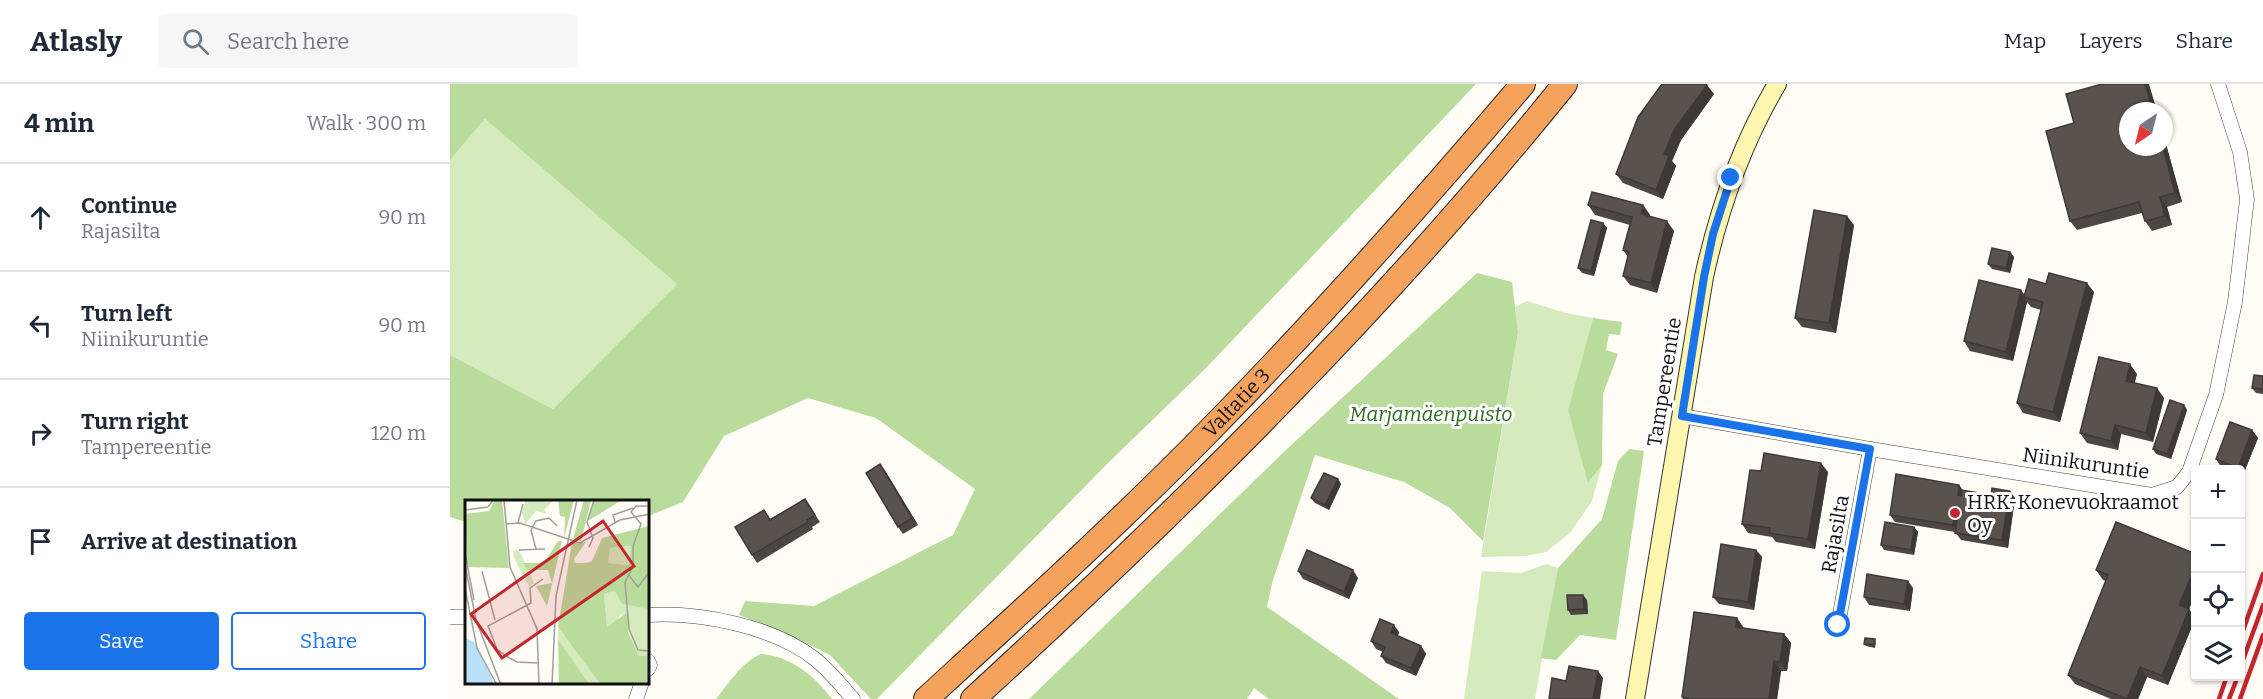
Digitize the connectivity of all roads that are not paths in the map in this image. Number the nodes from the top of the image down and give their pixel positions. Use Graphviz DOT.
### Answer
graph roads {
  1 [pos="1523,84"];
  2 [pos="1565,84"];
  3 [pos="1777,84"];
  4 [pos="2218,84"];
  5 [pos="1682,416"];
  6 [pos="1870,449"];
  7 [pos="650,615"];
  8 [pos="1838,625"];
  9 [pos="641,684"];
  10 [pos="636,699"];
  11 [pos="853,699"];
  12 [pos="926,699"];
  13 [pos="973,699"];
  14 [pos="1635,699"];
  1 -- 12 [label="highway, Valtatie 3"];
  2 -- 13 [label="highway, Valtatie 3"];
  3 -- 5 [label="main road, Tampereentie"];
  4 -- 6 [label="street, Niinikuruntie"];
  5 -- 6 [label="street, Niinikuruntie"];
  5 -- 14 [label="main road, Tampereentie"];
  6 -- 8 [label="street, Rajasilta"];
  7 -- 11 [label="street"];
  9 -- 10 [label="street"];
}
